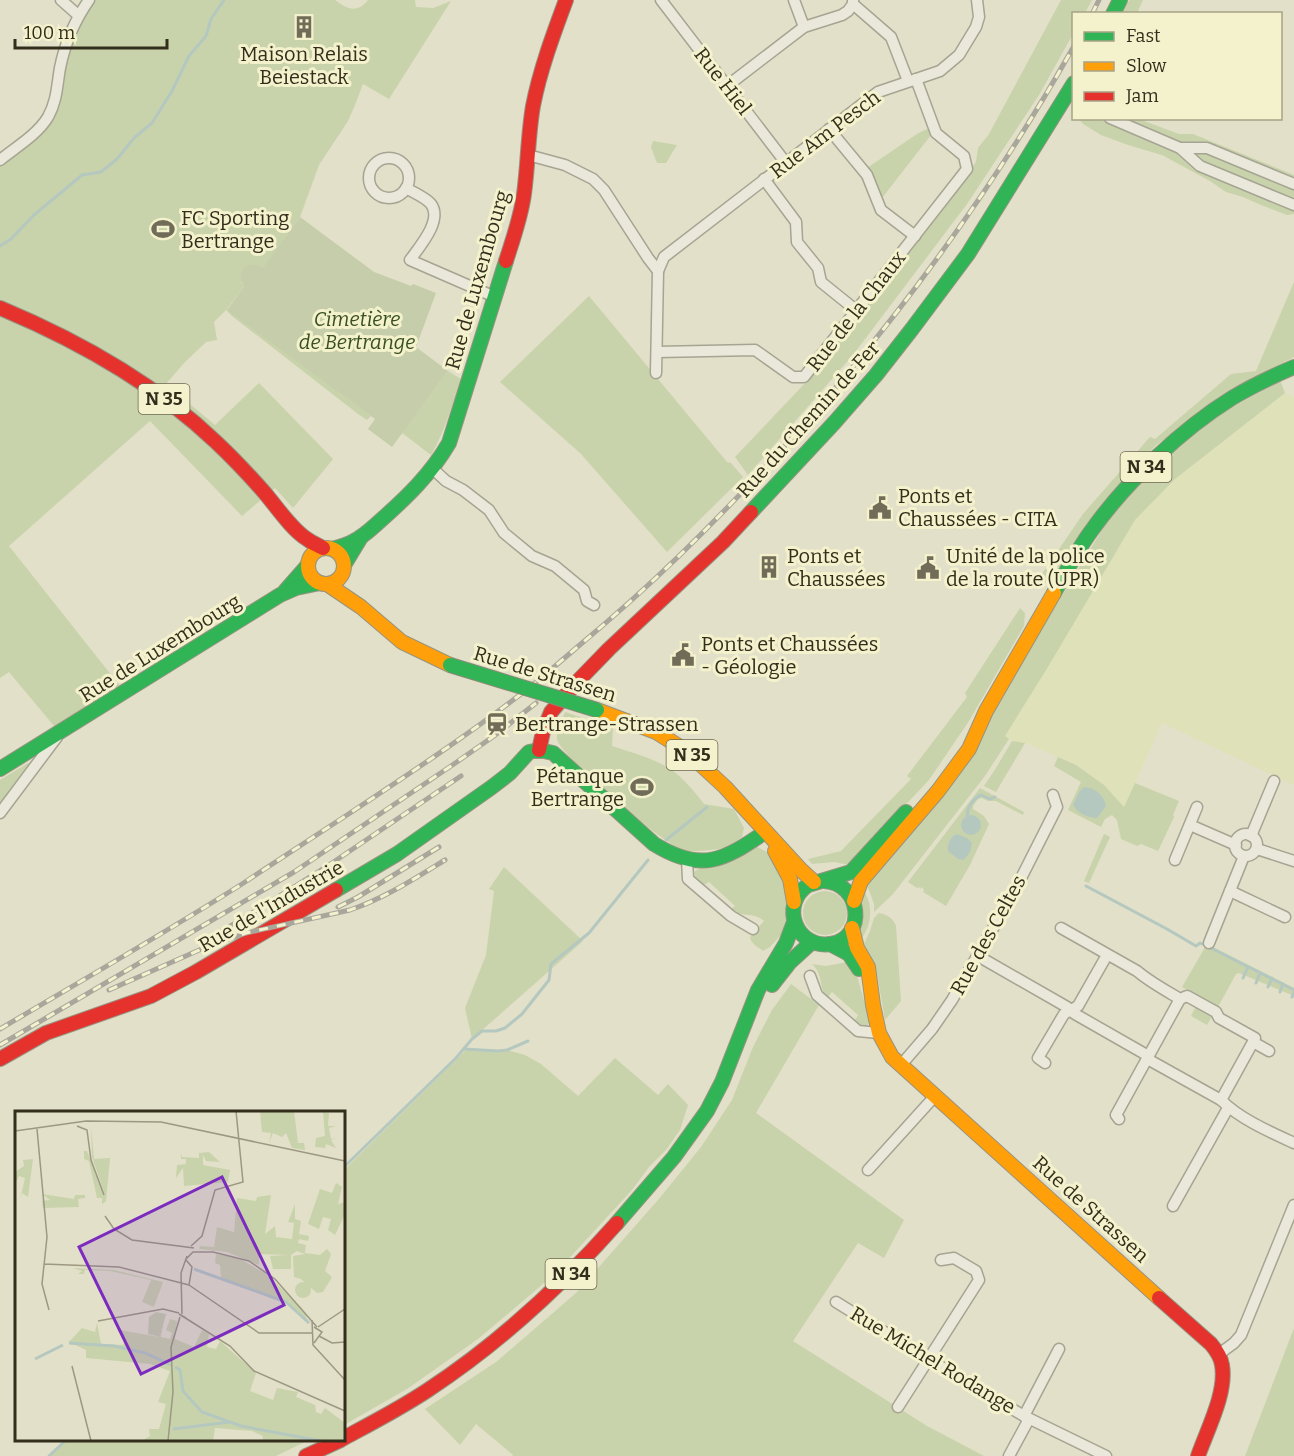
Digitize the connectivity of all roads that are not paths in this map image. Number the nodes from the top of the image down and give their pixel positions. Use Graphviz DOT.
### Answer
graph roads {
  1 [pos="61,0"];
  2 [pos="89,0"];
  3 [pos="566,0"];
  4 [pos="661,0"];
  5 [pos="794,0"];
  6 [pos="977,0"];
  7 [pos="853,2"];
  8 [pos="78,15"];
  9 [pos="804,27"];
  10 [pos="912,80"];
  11 [pos="727,86"];
  12 [pos="1069,100"];
  13 [pos="1115,120"];
  14 [pos="829,129"];
  15 [pos="1180,148"];
  16 [pos="528,155"];
  17 [pos="0,160"];
  18 [pos="786,163"];
  19 [pos="764,180"];
  20 [pos="1294,184"];
  21 [pos="406,188"];
  22 [pos="1294,205"];
  23 [pos="915,236"];
  24 [pos="658,271"];
  25 [pos="495,297"];
  26 [pos="0,308"];
  27 [pos="857,311"];
  28 [pos="657,352"];
  29 [pos="1294,367"];
  30 [pos="656,373"];
  31 [pos="433,469"];
  32 [pos="297,531"];
  33 [pos="361,537"];
  34 [pos="327,548"];
  35 [pos="309,561"];
  36 [pos="343,568"];
  37 [pos="323,584"];
  38 [pos="280,595"];
  39 [pos="594,605"];
  40 [pos="361,607"];
  41 [pos="986,711"];
  42 [pos="59,733"];
  43 [pos="539,750"];
  44 [pos="0,769"];
  45 [pos="1274,781"];
  46 [pos="1053,795"];
  47 [pos="1197,807"];
  48 [pos="0,813"];
  49 [pos="1190,825"];
  50 [pos="765,832"];
  51 [pos="1251,836"];
  52 [pos="1236,844"];
  53 [pos="1257,849"];
  54 [pos="1244,856"];
  55 [pos="687,860"];
  56 [pos="1175,860"];
  57 [pos="1294,861"];
  58 [pos="819,882"];
  59 [pos="1230,891"];
  60 [pos="854,901"];
  61 [pos="794,902"];
  62 [pos="1285,917"];
  63 [pos="794,922"];
  64 [pos="852,928"];
  65 [pos="1061,928"];
  66 [pos="753,929"];
  67 [pos="812,942"];
  68 [pos="1209,943"];
  69 [pos="830,944"];
  70 [pos="1107,955"];
  71 [pos="978,956"];
  72 [pos="810,976"];
  73 [pos="1180,999"];
  74 [pos="873,1005"];
  75 [pos="1070,1010"];
  76 [pos="879,1033"];
  77 [pos="1253,1042"];
  78 [pos="735,1048"];
  79 [pos="1269,1051"];
  80 [pos="1148,1057"];
  81 [pos="0,1059"];
  82 [pos="1045,1063"];
  83 [pos="901,1065"];
  84 [pos="935,1096"];
  85 [pos="1225,1104"];
  86 [pos="1119,1119"];
  87 [pos="1294,1143"];
  88 [pos="868,1170"];
  89 [pos="1294,1205"];
  90 [pos="1173,1206"];
  91 [pos="941,1260"];
  92 [pos="836,1302"];
  93 [pos="1059,1349"];
  94 [pos="1219,1354"];
  95 [pos="928,1359"];
  96 [pos="898,1407"];
  97 [pos="1027,1417"];
  98 [pos="345,1437"];
  99 [pos="338,1441"];
  100 [pos="306,1456"];
  101 [pos="1009,1456"];
  102 [pos="1106,1456"];
  103 [pos="1198,1456"];
  1 -- 8 [label="street"];
  2 -- 8 [label="street"];
  3 -- 16 [label="main road, Rue de Luxembourg"];
  4 -- 11 [label="street, Rue Hiel"];
  5 -- 9 [label="street"];
  6 -- 10 [label="street, Rue Am Pesch"];
  7 -- 9 [label="street"];
  7 -- 10 [label="street"];
  8 -- 17 [label="street"];
  9 -- 11 [label="street"];
  10 -- 14 [label="street, Rue Am Pesch"];
  10 -- 23 [label="street, Rue de la Chaux"];
  11 -- 18 [label="street, Rue Hiel"];
  12 -- 43 [label="main road, Rue du Chemin de Fer"];
  13 -- 15 [label="street"];
  14 -- 18 [label="street, Rue Am Pesch"];
  14 -- 23 [label="street, Rue de la Chaux"];
  15 -- 20 [label="street"];
  15 -- 22 [label="street"];
  16 -- 24 [label="street"];
  16 -- 25 [label="main road, Rue de Luxembourg"];
  18 -- 19 [label="street, Rue Am Pesch"];
  19 -- 24 [label="street, Rue Am Pesch"];
  19 -- 27 [label="street"];
  21 -- 25 [label="street"];
  23 -- 27 [label="street, Rue de la Chaux"];
  24 -- 28 [label="street"];
  25 -- 31 [label="main road, Rue de Luxembourg"];
  26 -- 32 [label="main road, N 35"];
  27 -- 28 [label="street, Rue de la Chaux"];
  28 -- 30 [label="street"];
  29 -- 41 [label="main road, N 34"];
  31 -- 33 [label="main road, Rue de Luxembourg"];
  31 -- 39 [label="street"];
  32 -- 34 [label="main road, N 35"];
  32 -- 35 [label="main road, N 35"];
  33 -- 34 [label="main road, Rue de Luxembourg"];
  33 -- 36 [label="main road, Rue de Luxembourg"];
  34 -- 35 [label="main road"];
  34 -- 36 [label="main road"];
  35 -- 37 [label="main road"];
  35 -- 38 [label="main road, Rue de Luxembourg"];
  36 -- 37 [label="main road"];
  36 -- 40 [label="main road, Rue de Strassen / N 35"];
  37 -- 38 [label="main road, Rue de Luxembourg"];
  37 -- 40 [label="main road, Rue de Strassen / N 35"];
  38 -- 42 [label="main road, Rue de Luxembourg"];
  40 -- 50 [label="main road, Rue de Strassen / N 35, bridge"];
  41 -- 58 [label="main road, N 34"];
  41 -- 60 [label="main road, N 34"];
  42 -- 44 [label="main road, Rue de Luxembourg"];
  42 -- 48 [label="street, Rue de Luxembourg"];
  43 -- 55 [label="main road"];
  43 -- 81 [label="main road, Rue de l'Industrie"];
  45 -- 51 [label="street"];
  46 -- 71 [label="street, Rue des Celtes"];
  47 -- 49 [label="street"];
  49 -- 52 [label="street"];
  49 -- 56 [label="street"];
  50 -- 55 [label="main road"];
  50 -- 58 [label="main road, Rue de Strassen / N 35"];
  50 -- 61 [label="main road, Rue de Strassen / N 35"];
  51 -- 52 [label="street"];
  51 -- 53 [label="street"];
  52 -- 54 [label="street"];
  53 -- 54 [label="street"];
  53 -- 57 [label="street"];
  54 -- 59 [label="street"];
  55 -- 66 [label="street"];
  58 -- 60 [label="main road"];
  58 -- 61 [label="main road, N 34"];
  59 -- 62 [label="street"];
  59 -- 68 [label="street"];
  60 -- 64 [label="main road, N 34"];
  61 -- 63 [label="main road, N 34"];
  63 -- 67 [label="main road"];
  63 -- 78 [label="main road, N 34"];
  64 -- 69 [label="main road"];
  64 -- 74 [label="main road, Rue de Strassen"];
  65 -- 70 [label="street"];
  67 -- 69 [label="main road"];
  67 -- 78 [label="main road, N 34"];
  69 -- 74 [label="main road, Rue de Strassen"];
  70 -- 73 [label="street"];
  70 -- 75 [label="street"];
  71 -- 75 [label="street"];
  71 -- 83 [label="street, Rue des Celtes"];
  72 -- 76 [label="street"];
  73 -- 77 [label="street"];
  73 -- 80 [label="street"];
  74 -- 76 [label="main road, Rue de Strassen"];
  75 -- 80 [label="street"];
  75 -- 82 [label="street"];
  76 -- 83 [label="main road, Rue de Strassen"];
  77 -- 79 [label="street"];
  77 -- 85 [label="street"];
  78 -- 98 [label="main road, N 34"];
  80 -- 85 [label="street"];
  80 -- 86 [label="street"];
  83 -- 84 [label="main road, Rue de Strassen"];
  84 -- 88 [label="street"];
  84 -- 94 [label="main road, Rue de Strassen"];
  85 -- 87 [label="street"];
  85 -- 90 [label="street"];
  89 -- 94 [label="street"];
  91 -- 95 [label="street"];
  92 -- 95 [label="street, Rue Michel Rodange"];
  93 -- 97 [label="street"];
  94 -- 103 [label="main road"];
  95 -- 96 [label="street"];
  95 -- 97 [label="street, Rue Michel Rodange"];
  97 -- 101 [label="street, Rue Michel Rodange"];
  97 -- 102 [label="street, Rue Michel Rodange"];
  99 -- 100 [label="main road, N 34"];
}
